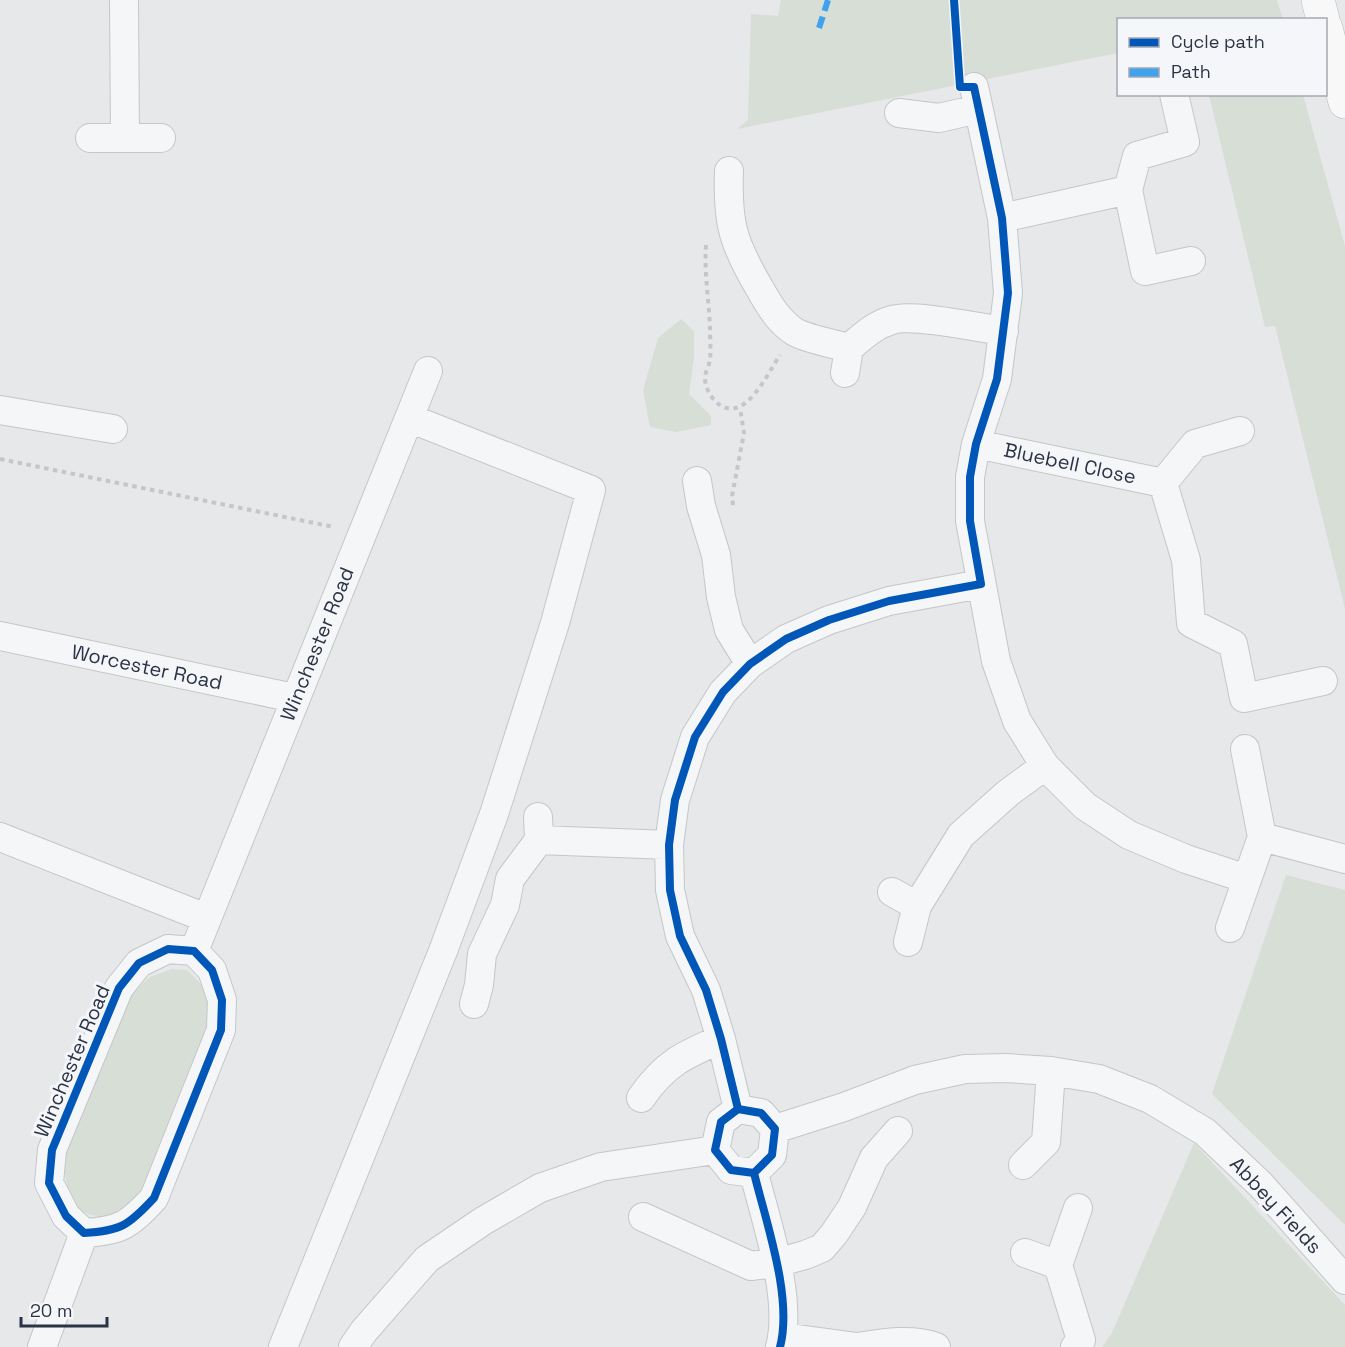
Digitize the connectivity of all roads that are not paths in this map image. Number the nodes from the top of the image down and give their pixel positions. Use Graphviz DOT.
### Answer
graph roads {
  1 [pos="124,0"];
  2 [pos="1318,0"];
  3 [pos="1322,18"];
  4 [pos="1327,32"];
  5 [pos="1174,96"];
  6 [pos="1345,102"];
  7 [pos="899,113"];
  8 [pos="90,138"];
  9 [pos="125,138"];
  10 [pos="161,138"];
  11 [pos="729,171"];
  12 [pos="1128,190"];
  13 [pos="1002,218"];
  14 [pos="1191,261"];
  15 [pos="1004,332"];
  16 [pos="428,370"];
  17 [pos="0,410"];
  18 [pos="409,418"];
  19 [pos="114,429"];
  20 [pos="1240,431"];
  21 [pos="976,444"];
  22 [pos="697,481"];
  23 [pos="1163,483"];
  24 [pos="981,584"];
  25 [pos="0,636"];
  26 [pos="750,664"];
  27 [pos="1323,681"];
  28 [pos="294,698"];
  29 [pos="1245,749"];
  30 [pos="1045,766"];
  31 [pos="0,837"];
  32 [pos="1262,837"];
  33 [pos="669,845"];
  34 [pos="1345,859"];
  35 [pos="1247,879"];
  36 [pos="892,892"];
  37 [pos="917,906"];
  38 [pos="206,918"];
  39 [pos="1230,928"];
  40 [pos="908,942"];
  41 [pos="194,951"];
  42 [pos="474,1004"];
  43 [pos="721,1039"];
  44 [pos="1051,1071"];
  45 [pos="641,1098"];
  46 [pos="738,1109"];
  47 [pos="775,1129"];
  48 [pos="898,1131"];
  49 [pos="715,1149"];
  50 [pos="1023,1165"];
  51 [pos="754,1173"];
  52 [pos="1078,1208"];
  53 [pos="643,1217"];
  54 [pos="84,1233"];
  55 [pos="1025,1252"];
  56 [pos="776,1263"];
  57 [pos="1058,1265"];
  58 [pos="1345,1280"];
  59 [pos="781,1342"];
  60 [pos="1078,1343"];
  61 [pos="42,1347"];
  62 [pos="283,1347"];
  63 [pos="353,1347"];
  64 [pos="858,1347"];
  65 [pos="936,1347"];
  1 -- 9 [label="street"];
  2 -- 3 [label="highway"];
  4 -- 6 [label="highway"];
  5 -- 12 [label="street"];
  7 -- 13 [label="street"];
  8 -- 9 [label="street"];
  9 -- 10 [label="street"];
  11 -- 15 [label="street"];
  12 -- 13 [label="street"];
  12 -- 14 [label="street"];
  13 -- 15 [label="street"];
  15 -- 21 [label="street"];
  16 -- 18 [label="street, Winchester Road"];
  17 -- 19 [label="street"];
  18 -- 28 [label="street, Winchester Road"];
  18 -- 62 [label="street"];
  20 -- 23 [label="street, Bluebell Close"];
  21 -- 23 [label="street, Bluebell Close"];
  21 -- 24 [label="street"];
  22 -- 26 [label="street"];
  23 -- 27 [label="street, Bluebell Close"];
  24 -- 26 [label="street"];
  24 -- 30 [label="street"];
  25 -- 28 [label="street, Worcester Road"];
  26 -- 33 [label="street"];
  28 -- 38 [label="street, Winchester Road"];
  29 -- 32 [label="street"];
  30 -- 35 [label="street"];
  30 -- 37 [label="street"];
  31 -- 38 [label="street"];
  32 -- 34 [label="street"];
  32 -- 35 [label="street"];
  33 -- 42 [label="street"];
  33 -- 43 [label="street"];
  35 -- 39 [label="street"];
  36 -- 37 [label="street"];
  37 -- 40 [label="street"];
  38 -- 41 [label="street, Winchester Road"];
  41 -- 54 [label="street"];
  41 -- 54 [label="street, Winchester Road"];
  43 -- 45 [label="street"];
  43 -- 46 [label="street"];
  44 -- 47 [label="street, Abbey Fields"];
  44 -- 50 [label="street"];
  44 -- 58 [label="street, Abbey Fields"];
  46 -- 47 [label="street"];
  46 -- 49 [label="street"];
  47 -- 51 [label="street"];
  48 -- 56 [label="street"];
  49 -- 51 [label="street"];
  49 -- 63 [label="street"];
  51 -- 56 [label="street"];
  52 -- 57 [label="street"];
  53 -- 56 [label="street"];
  54 -- 61 [label="street"];
  55 -- 57 [label="street"];
  56 -- 59 [label="street"];
  57 -- 60 [label="street"];
  59 -- 64 [label="street"];
  64 -- 65 [label="street"];
}
